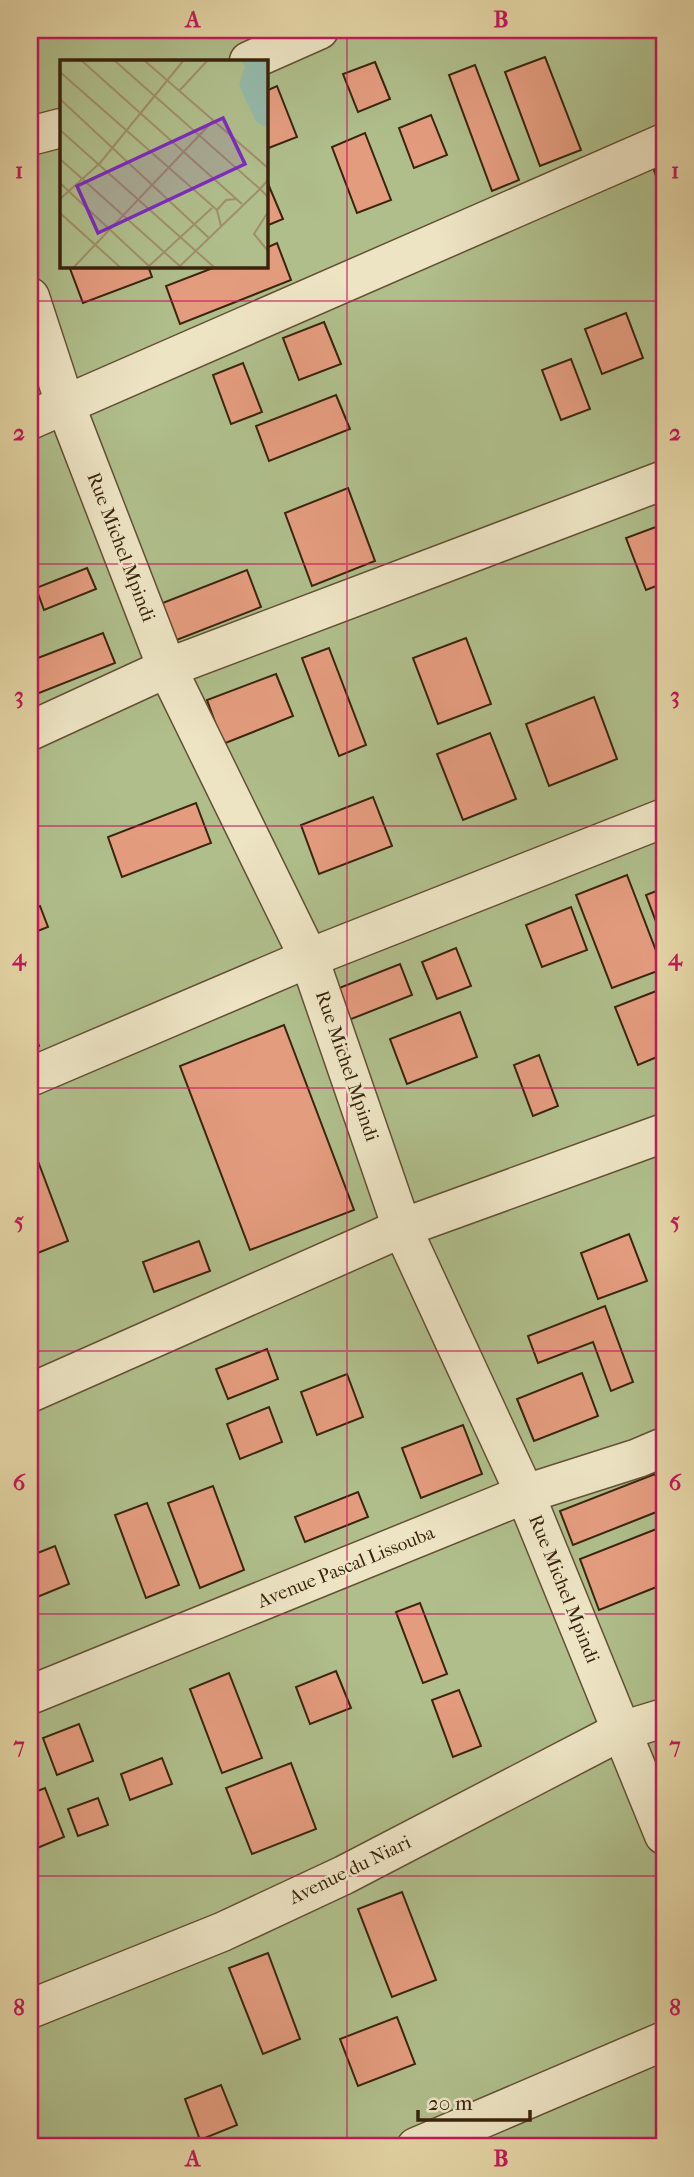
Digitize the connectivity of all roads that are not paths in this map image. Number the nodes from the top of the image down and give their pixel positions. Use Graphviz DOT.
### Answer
graph roads {
  1 [pos="319,30"];
  2 [pos="251,60"];
  3 [pos="60,128"];
  4 [pos="30,136"];
  5 [pos="664,143"];
  6 [pos="30,297"];
  7 [pos="65,404"];
  8 [pos="30,420"];
  9 [pos="664,480"];
  10 [pos="167,667"];
  11 [pos="30,731"];
  12 [pos="664,818"];
  13 [pos="309,958"];
  14 [pos="30,1077"];
  15 [pos="664,1133"];
  16 [pos="402,1228"];
  17 [pos="30,1393"];
  18 [pos="664,1447"];
  19 [pos="525,1494"];
  20 [pos="30,1695"];
  21 [pos="664,1718"];
  22 [pos="621,1731"];
  23 [pos="664,1835"];
  24 [pos="30,2009"];
  25 [pos="664,2041"];
  26 [pos="416,2147"];
  1 -- 2 [label="street"];
  3 -- 4 [label="street"];
  5 -- 7 [label="street"];
  6 -- 7 [label="street, Rue Michel Mpindi"];
  7 -- 8 [label="street"];
  7 -- 10 [label="street, Rue Michel Mpindi"];
  9 -- 10 [label="street"];
  10 -- 11 [label="street"];
  10 -- 13 [label="street, Rue Michel Mpindi"];
  12 -- 13 [label="street"];
  13 -- 14 [label="street"];
  13 -- 16 [label="street, Rue Michel Mpindi"];
  15 -- 16 [label="street"];
  16 -- 17 [label="street"];
  16 -- 19 [label="street, Rue Michel Mpindi"];
  18 -- 19 [label="street, Avenue Pascal Lissouba"];
  19 -- 20 [label="street, Avenue Pascal Lissouba"];
  19 -- 22 [label="street, Rue Michel Mpindi"];
  21 -- 22 [label="street, Avenue du Niari"];
  22 -- 23 [label="street, Rue Michel Mpindi"];
  22 -- 24 [label="street, Avenue du Niari"];
  25 -- 26 [label="street"];
}
